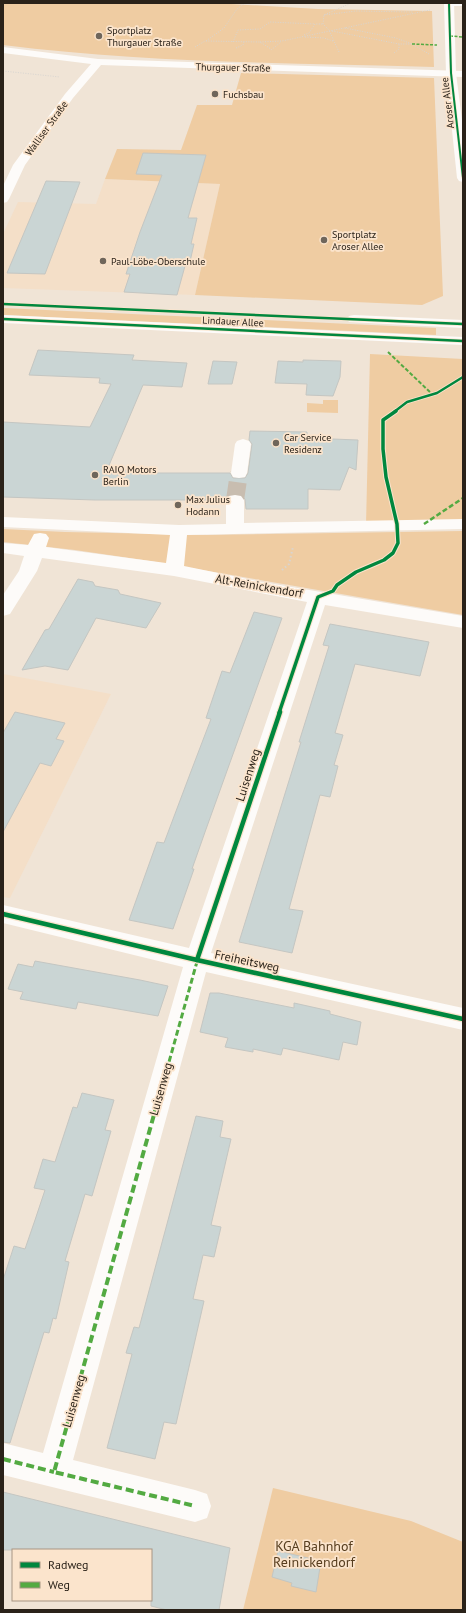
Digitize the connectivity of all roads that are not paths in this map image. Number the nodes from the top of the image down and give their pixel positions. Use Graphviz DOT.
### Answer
graph roads {
  1 [pos="448,3"];
  2 [pos="454,3"];
  3 [pos="463,3"];
  4 [pos="3,50"];
  5 [pos="98,62"];
  6 [pos="451,73"];
  7 [pos="463,74"];
  8 [pos="462,163"];
  9 [pos="463,178"];
  10 [pos="3,199"];
  11 [pos="3,304"];
  12 [pos="3,319"];
  13 [pos="463,324"];
  14 [pos="463,340"];
  15 [pos="243,444"];
  16 [pos="239,473"];
  17 [pos="235,500"];
  18 [pos="3,522"];
  19 [pos="463,524"];
  20 [pos="44,525"];
  21 [pos="236,528"];
  22 [pos="179,530"];
  23 [pos="3,548"];
  24 [pos="34,551"];
  25 [pos="174,570"];
  26 [pos="318,597"];
  27 [pos="3,610"];
  28 [pos="463,622"];
  29 [pos="3,914"];
  30 [pos="197,960"];
  31 [pos="463,1019"];
  32 [pos="3,1459"];
  33 [pos="54,1472"];
  34 [pos="195,1506"];
  1 -- 6 [label="street, Aroser Allee"];
  2 -- 3 [label="street"];
  4 -- 5 [label="street, Thurgauer Straße"];
  5 -- 6 [label="street, Thurgauer Straße"];
  5 -- 10 [label="street, Walliser Straße"];
  6 -- 7 [label="street, Thurgauer Straße"];
  6 -- 8 [label="street, Aroser Allee"];
  8 -- 9 [label="street, Aroser Allee"];
  11 -- 13 [label="street, Lindauer Allee"];
  12 -- 14 [label="street, Lindauer Allee"];
  15 -- 16 [label="street"];
  17 -- 21 [label="street"];
  18 -- 20 [label="street"];
  19 -- 21 [label="street"];
  20 -- 22 [label="street"];
  20 -- 24 [label="street"];
  21 -- 22 [label="street"];
  22 -- 25 [label="street"];
  23 -- 24 [label="street, Alt-Reinickendorf"];
  24 -- 25 [label="street, Alt-Reinickendorf"];
  24 -- 27 [label="street"];
  25 -- 26 [label="street, Alt-Reinickendorf"];
  26 -- 28 [label="street, Alt-Reinickendorf"];
  26 -- 30 [label="street, Luisenweg"];
  29 -- 30 [label="street, Freiheitsweg"];
  30 -- 31 [label="street, Freiheitsweg"];
  30 -- 33 [label="street, Luisenweg"];
  32 -- 33 [label="street"];
  33 -- 34 [label="street"];
}
